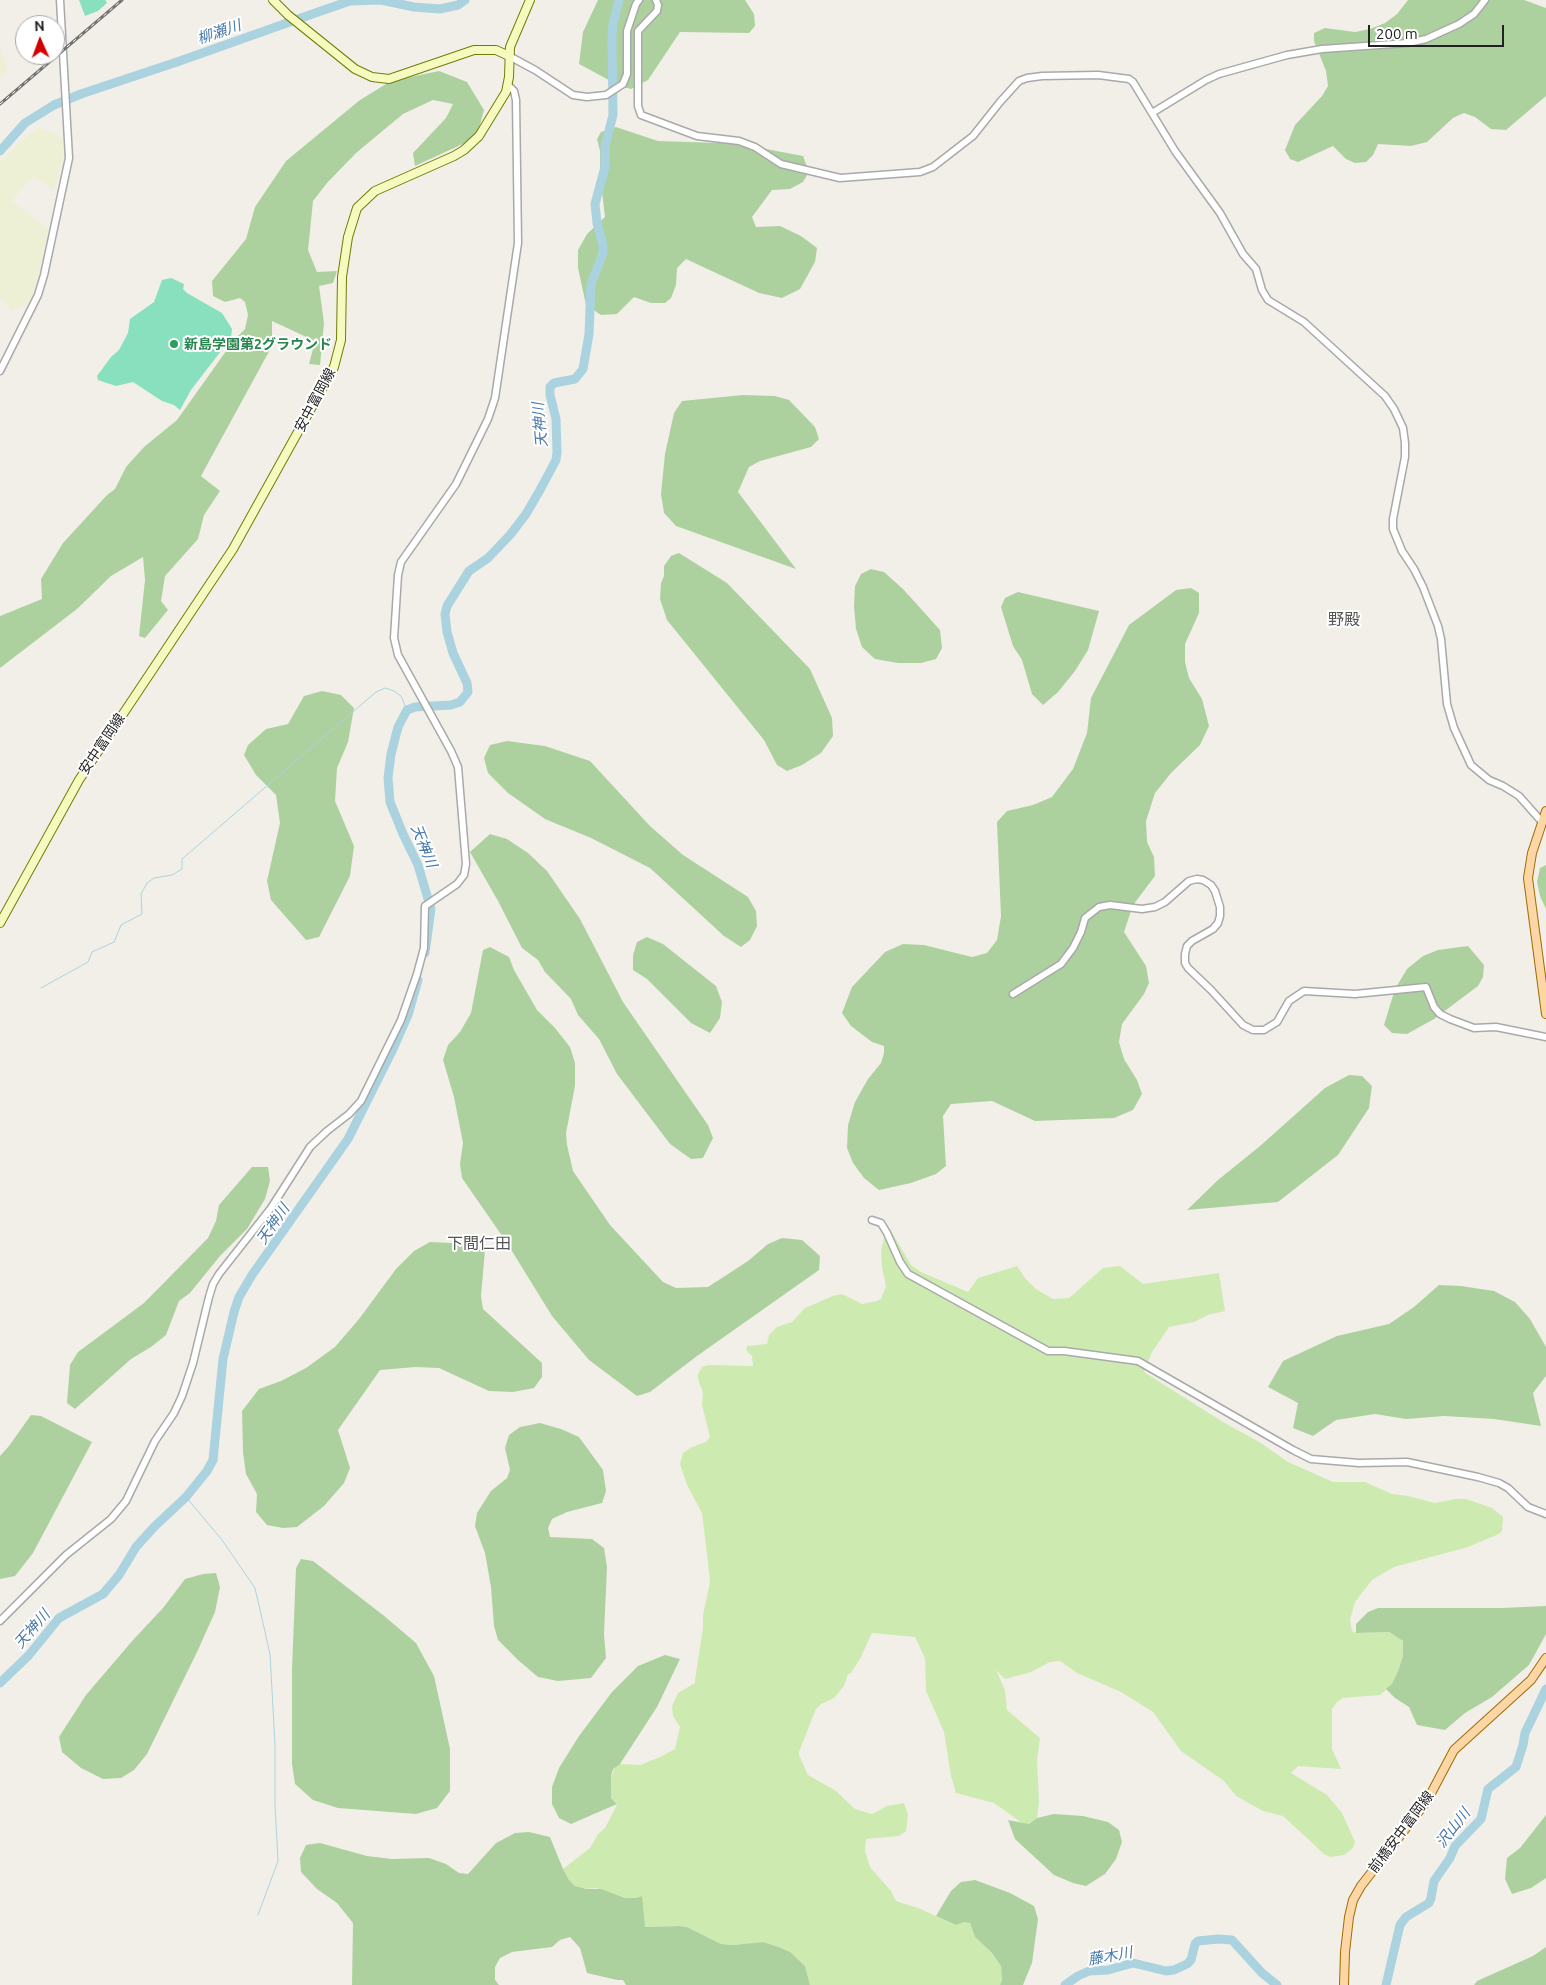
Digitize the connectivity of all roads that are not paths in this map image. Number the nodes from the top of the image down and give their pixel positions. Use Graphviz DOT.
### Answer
graph roads {
  1 [pos="60,0"];
  2 [pos="273,0"];
  3 [pos="530,0"];
  4 [pos="639,0"];
  5 [pos="656,0"];
  6 [pos="1485,0"];
  7 [pos="509,56"];
  8 [pos="508,86"];
  9 [pos="1152,113"];
  10 [pos="0,371"];
  11 [pos="1546,811"];
  12 [pos="1542,822"];
  13 [pos="0,924"];
  14 [pos="1012,994"];
  15 [pos="1546,1014"];
  16 [pos="1546,1037"];
  17 [pos="872,1220"];
  18 [pos="1546,1514"];
  19 [pos="0,1621"];
  20 [pos="1546,1658"];
  21 [pos="1344,1985"];
  1 -- 10 [label="street"];
  2 -- 7 [label="main road"];
  3 -- 7 [label="main road, 安中富岡線"];
  4 -- 7 [label="street"];
  5 -- 9 [label="street"];
  6 -- 9 [label="street"];
  7 -- 8 [label="main road, 安中富岡線"];
  8 -- 13 [label="main road, 安中富岡線"];
  8 -- 19 [label="street"];
  9 -- 12 [label="street"];
  11 -- 12 [label="main road"];
  12 -- 15 [label="main road"];
  14 -- 16 [label="street"];
  17 -- 18 [label="street"];
  20 -- 21 [label="main road, 前橋安中富岡線"];
}
